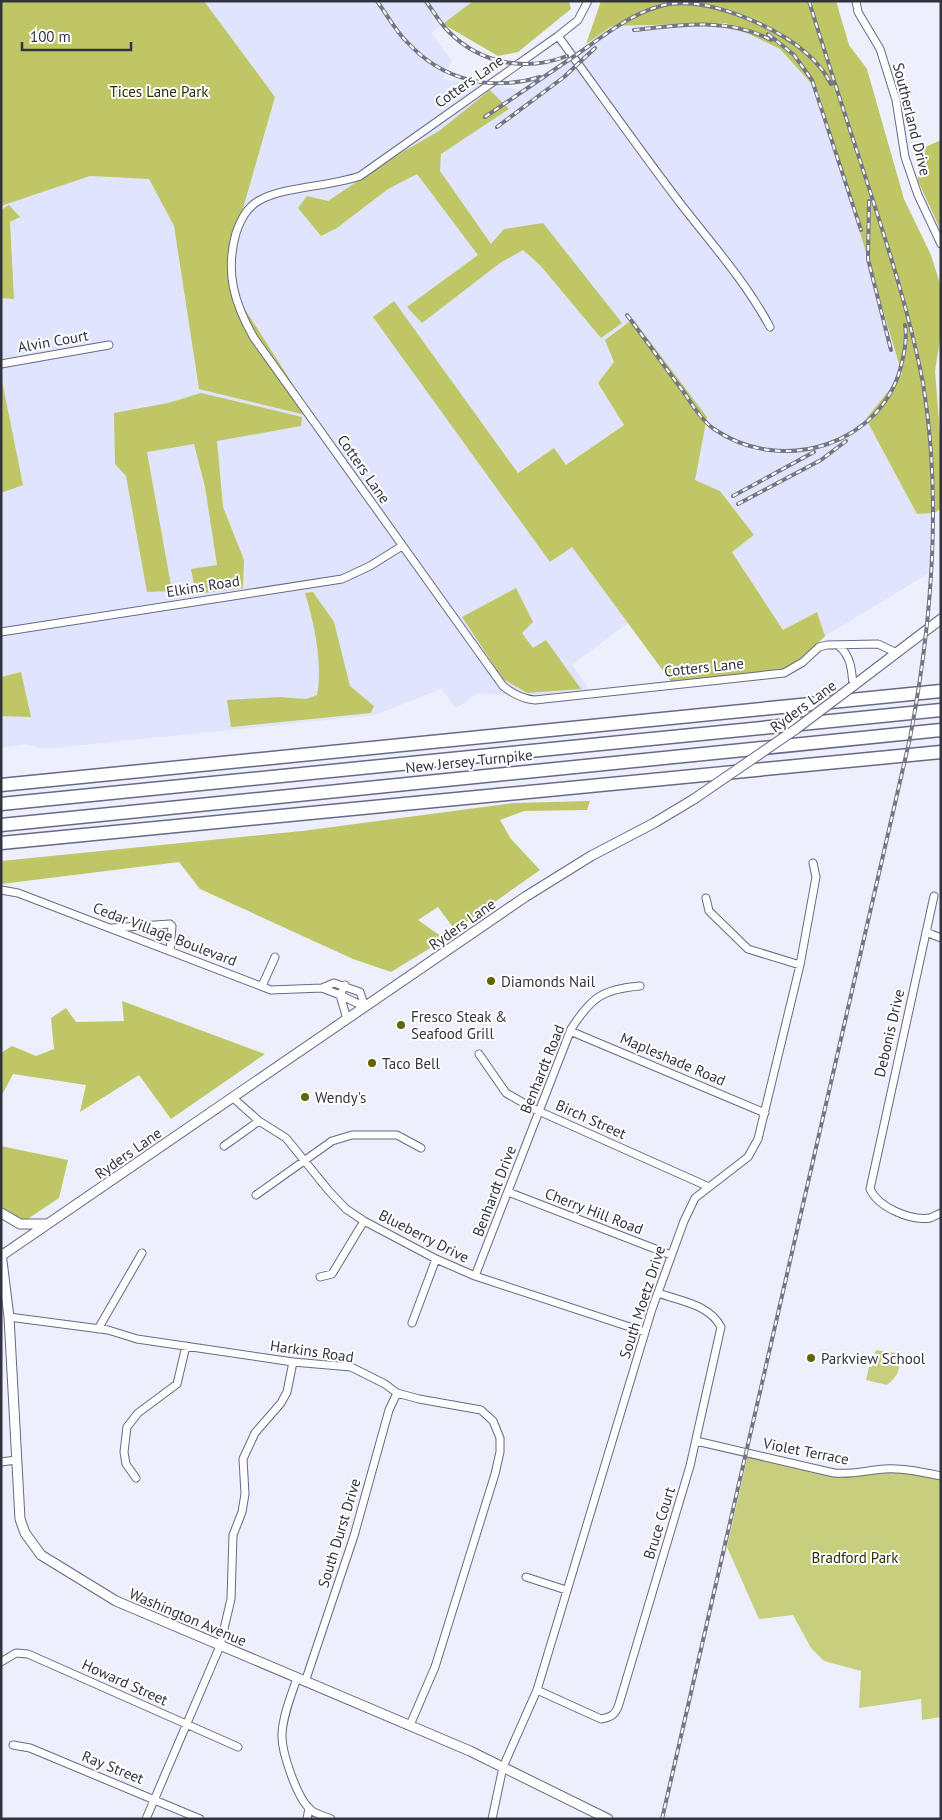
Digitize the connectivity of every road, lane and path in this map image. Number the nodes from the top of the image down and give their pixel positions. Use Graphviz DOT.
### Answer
graph roads {
  1 [pos="588,1"];
  2 [pos="856,1"];
  3 [pos="558,36"];
  4 [pos="941,244"];
  5 [pos="770,326"];
  6 [pos="109,345"];
  7 [pos="1,364"];
  8 [pos="402,546"];
  9 [pos="941,619"];
  10 [pos="1,632"];
  11 [pos="839,646"];
  12 [pos="897,653"];
  13 [pos="853,686"];
  14 [pos="941,691"];
  15 [pos="941,710"];
  16 [pos="941,730"];
  17 [pos="941,752"];
  18 [pos="1,785"];
  19 [pos="1,804"];
  20 [pos="1,824"];
  21 [pos="1,843"];
  22 [pos="813,863"];
  23 [pos="1,890"];
  24 [pos="934,896"];
  25 [pos="706,898"];
  26 [pos="111,928"];
  27 [pos="926,932"];
  28 [pos="941,938"];
  29 [pos="170,951"];
  30 [pos="274,957"];
  31 [pos="800,965"];
  32 [pos="345,985"];
  33 [pos="262,986"];
  34 [pos="640,986"];
  35 [pos="322,988"];
  36 [pos="340,995"];
  37 [pos="365,1007"];
  38 [pos="347,1019"];
  39 [pos="570,1031"];
  40 [pos="479,1054"];
  41 [pos="232,1097"];
  42 [pos="539,1112"];
  43 [pos="765,1112"];
  44 [pos="259,1121"];
  45 [pos="527,1143"];
  46 [pos="224,1146"];
  47 [pos="420,1148"];
  48 [pos="306,1160"];
  49 [pos="709,1187"];
  50 [pos="508,1192"];
  51 [pos="256,1195"];
  52 [pos="1,1213"];
  53 [pos="941,1213"];
  54 [pos="364,1221"];
  55 [pos="46,1224"];
  56 [pos="142,1253"];
  57 [pos="1,1255"];
  58 [pos="671,1255"];
  59 [pos="436,1260"];
  60 [pos="475,1276"];
  61 [pos="320,1277"];
  62 [pos="658,1292"];
  63 [pos="9,1317"];
  64 [pos="412,1323"];
  65 [pos="98,1329"];
  66 [pos="645,1332"];
  67 [pos="186,1346"];
  68 [pos="6,1355"];
  69 [pos="293,1362"];
  70 [pos="397,1393"];
  71 [pos="696,1441"];
  72 [pos="16,1460"];
  73 [pos="1,1462"];
  74 [pos="941,1476"];
  75 [pos="136,1478"];
  76 [pos="526,1577"];
  77 [pos="566,1590"];
  78 [pos="220,1646"];
  79 [pos="1,1662"];
  80 [pos="301,1680"];
  81 [pos="537,1690"];
  82 [pos="188,1724"];
  83 [pos="410,1725"];
  84 [pos="13,1745"];
  85 [pos="238,1747"];
  86 [pos="503,1767"];
  87 [pos="155,1799"];
  88 [pos="309,1808"];
  89 [pos="146,1819"];
  90 [pos="200,1819"];
  91 [pos="307,1819"];
  92 [pos="331,1819"];
  93 [pos="492,1819"];
  94 [pos="608,1819"];
  1 -- 3 [label="street, Cotters Lane"];
  2 -- 4 [label="street, Southerland Drive"];
  3 -- 5 [label="street"];
  3 -- 8 [label="street, Cotters Lane"];
  6 -- 7 [label="street, Alvin Court"];
  8 -- 10 [label="street, Elkins Road"];
  8 -- 11 [label="street, Cotters Lane"];
  9 -- 12 [label="main road, Ryders Lane"];
  11 -- 12 [label="street, Cotters Lane"];
  11 -- 13 [label="street"];
  12 -- 13 [label="main road, Ryders Lane"];
  13 -- 37 [label="main road, Ryders Lane, bridge"];
  14 -- 18 [label="highway, New Jersey Turnpike"];
  15 -- 19 [label="highway, New Jersey Turnpike"];
  16 -- 20 [label="highway, New Jersey Turnpike"];
  17 -- 21 [label="highway"];
  22 -- 31 [label="street, South Moetz Drive"];
  23 -- 26 [label="street, Cedar Village Boulevard"];
  24 -- 27 [label="street, Debonis Drive"];
  25 -- 31 [label="street"];
  26 -- 29 [label="street, Cedar Village Boulevard"];
  26 -- 29 [label="street"];
  27 -- 28 [label="street"];
  27 -- 53 [label="street, Debonis Drive"];
  29 -- 33 [label="street, Cedar Village Boulevard"];
  30 -- 33 [label="street"];
  31 -- 43 [label="street, South Moetz Drive"];
  32 -- 35 [label="street, Cedar Village Boulevard"];
  32 -- 36 [label="street"];
  32 -- 37 [label="street"];
  33 -- 35 [label="street, Cedar Village Boulevard"];
  34 -- 39 [label="street, Benhardt Road"];
  35 -- 36 [label="street, Cedar Village Boulevard"];
  36 -- 37 [label="street, Cedar Village Boulevard"];
  36 -- 38 [label="street"];
  37 -- 38 [label="main road, Ryders Lane"];
  38 -- 41 [label="main road, Ryders Lane"];
  39 -- 42 [label="street, Benhardt Road"];
  39 -- 43 [label="street, Mapleshade Road"];
  40 -- 42 [label="street, Birch Street"];
  41 -- 44 [label="street, Blueberry Drive"];
  41 -- 55 [label="main road, Ryders Lane"];
  42 -- 45 [label="street, Benhardt Road"];
  42 -- 49 [label="street, Birch Street"];
  43 -- 49 [label="street, South Moetz Drive"];
  44 -- 46 [label="street"];
  44 -- 48 [label="street, Blueberry Drive"];
  45 -- 50 [label="street, Benhardt Drive"];
  47 -- 48 [label="street"];
  48 -- 51 [label="street"];
  48 -- 54 [label="street, Blueberry Drive"];
  49 -- 58 [label="street, South Moetz Drive"];
  50 -- 58 [label="street, Cherry Hill Road"];
  50 -- 60 [label="street, Benhardt Drive"];
  52 -- 55 [label="main road"];
  54 -- 59 [label="street, Blueberry Drive"];
  54 -- 61 [label="street"];
  55 -- 57 [label="main road, Ryders Lane"];
  56 -- 65 [label="street"];
  57 -- 63 [label="main road, Washington Avenue"];
  58 -- 62 [label="street, South Moetz Drive"];
  59 -- 60 [label="street, Blueberry Drive"];
  59 -- 64 [label="street"];
  60 -- 66 [label="street, Blueberry Drive"];
  62 -- 66 [label="street, South Moetz Drive"];
  62 -- 71 [label="street, Bruce Court"];
  63 -- 65 [label="street, Harkins Road"];
  63 -- 68 [label="main road, Washington Avenue"];
  65 -- 67 [label="street, Harkins Road"];
  66 -- 77 [label="street, South Moetz Drive"];
  67 -- 69 [label="street, Harkins Road"];
  67 -- 75 [label="street"];
  68 -- 72 [label="main road, Washington Avenue"];
  69 -- 70 [label="street, Harkins Road"];
  69 -- 78 [label="street"];
  70 -- 80 [label="street, South Durst Drive"];
  70 -- 83 [label="street, Harkins Road"];
  71 -- 74 [label="street, Violet Terrace"];
  71 -- 81 [label="street, Bruce Court"];
  72 -- 73 [label="street"];
  72 -- 78 [label="main road, Washington Avenue"];
  76 -- 77 [label="street"];
  77 -- 81 [label="street, South Moetz Drive"];
  78 -- 80 [label="main road, Washington Avenue"];
  78 -- 82 [label="street"];
  79 -- 82 [label="street, Howard Street"];
  80 -- 83 [label="main road, Washington Avenue"];
  80 -- 88 [label="street, South Durst Drive"];
  81 -- 86 [label="street, South Moetz Drive"];
  82 -- 85 [label="street, Howard Street"];
  82 -- 87 [label="street"];
  83 -- 86 [label="main road, Washington Avenue"];
  84 -- 87 [label="street, Ray Street"];
  86 -- 93 [label="street, South Moetz Drive"];
  86 -- 94 [label="main road, Washington Avenue"];
  87 -- 89 [label="street"];
  87 -- 90 [label="street, Ray Street"];
  88 -- 91 [label="street"];
  88 -- 92 [label="street"];
}
